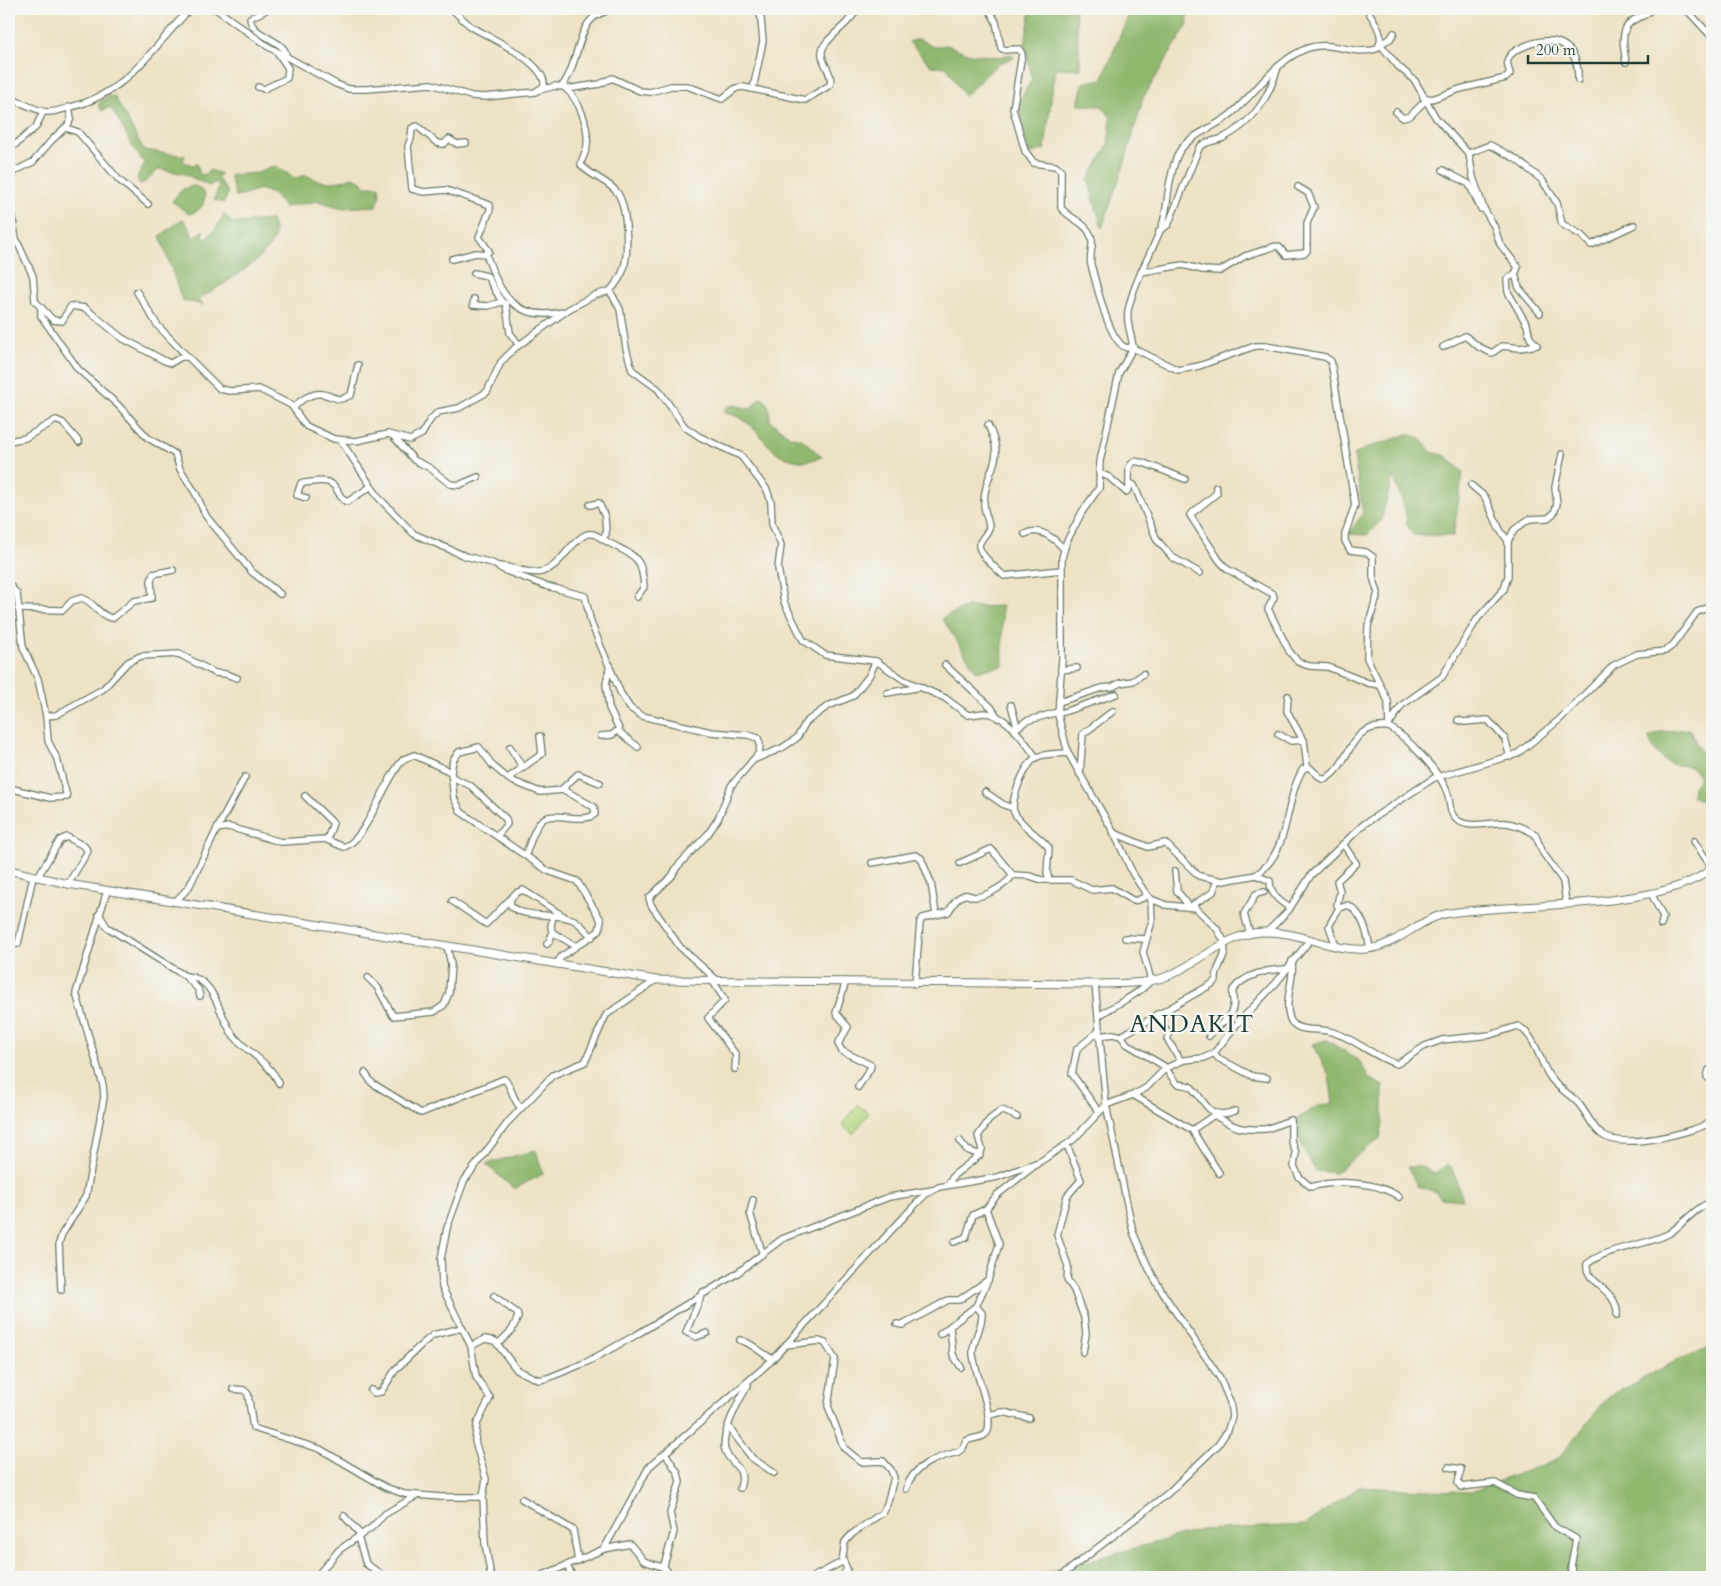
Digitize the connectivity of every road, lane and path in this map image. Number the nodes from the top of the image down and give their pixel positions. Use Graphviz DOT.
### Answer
graph roads {
  1 [pos="190,9"];
  2 [pos="216,9"];
  3 [pos="268,9"];
  4 [pos="452,9"];
  5 [pos="611,9"];
  6 [pos="760,9"];
  7 [pos="857,9"];
  8 [pos="989,9"];
  9 [pos="1367,9"];
  10 [pos="1651,9"];
  11 [pos="1686,9"];
  12 [pos="1394,34"];
  13 [pos="1712,37"];
  14 [pos="1380,44"];
  15 [pos="276,50"];
  16 [pos="286,56"];
  17 [pos="1626,62"];
  18 [pos="1278,67"];
  19 [pos="543,76"];
  20 [pos="1578,80"];
  21 [pos="258,87"];
  22 [pos="561,87"];
  23 [pos="753,89"];
  24 [pos="540,90"];
  25 [pos="9,99"];
  26 [pos="1424,99"];
  27 [pos="69,108"];
  28 [pos="43,112"];
  29 [pos="1396,112"];
  30 [pos="66,128"];
  31 [pos="466,143"];
  32 [pos="9,150"];
  33 [pos="1469,153"];
  34 [pos="1443,170"];
  35 [pos="9,174"];
  36 [pos="1298,187"];
  37 [pos="9,197"];
  38 [pos="148,204"];
  39 [pos="1484,210"];
  40 [pos="1634,225"];
  41 [pos="1160,231"];
  42 [pos="16,239"];
  43 [pos="9,240"];
  44 [pos="486,254"];
  45 [pos="452,259"];
  46 [pos="1141,272"];
  47 [pos="474,273"];
  48 [pos="1516,274"];
  49 [pos="610,291"];
  50 [pos="137,292"];
  51 [pos="474,299"];
  52 [pos="502,302"];
  53 [pos="41,309"];
  54 [pos="565,312"];
  55 [pos="1540,313"];
  56 [pos="519,345"];
  57 [pos="1133,347"];
  58 [pos="1443,347"];
  59 [pos="187,356"];
  60 [pos="358,365"];
  61 [pos="294,408"];
  62 [pos="988,425"];
  63 [pos="391,435"];
  64 [pos="9,441"];
  65 [pos="341,441"];
  66 [pos="79,442"];
  67 [pos="1562,454"];
  68 [pos="1099,474"];
  69 [pos="478,477"];
  70 [pos="1184,479"];
  71 [pos="1129,483"];
  72 [pos="1471,485"];
  73 [pos="370,487"];
  74 [pos="1216,487"];
  75 [pos="306,498"];
  76 [pos="590,505"];
  77 [pos="1025,534"];
  78 [pos="602,538"];
  79 [pos="1508,541"];
  80 [pos="1064,549"];
  81 [pos="497,566"];
  82 [pos="173,570"];
  83 [pos="1061,570"];
  84 [pos="1200,573"];
  85 [pos="9,584"];
  86 [pos="280,594"];
  87 [pos="637,596"];
  88 [pos="1712,606"];
  89 [pos="18,609"];
  90 [pos="876,661"];
  91 [pos="610,665"];
  92 [pos="945,665"];
  93 [pos="1077,668"];
  94 [pos="1061,670"];
  95 [pos="1144,674"];
  96 [pos="237,678"];
  97 [pos="1380,685"];
  98 [pos="923,687"];
  99 [pos="887,693"];
  100 [pos="1116,694"];
  101 [pos="1288,696"];
  102 [pos="1059,702"];
  103 [pos="1011,705"];
  104 [pos="1113,711"];
  105 [pos="1058,713"];
  106 [pos="46,716"];
  107 [pos="998,718"];
  108 [pos="1458,720"];
  109 [pos="1389,726"];
  110 [pos="1016,728"];
  111 [pos="618,731"];
  112 [pos="1278,734"];
  113 [pos="540,736"];
  114 [pos="602,736"];
  115 [pos="1303,740"];
  116 [pos="510,747"];
  117 [pos="638,747"];
  118 [pos="1068,753"];
  119 [pos="1036,757"];
  120 [pos="1510,757"];
  121 [pos="754,760"];
  122 [pos="1307,767"];
  123 [pos="523,768"];
  124 [pos="452,775"];
  125 [pos="1080,776"];
  126 [pos="245,777"];
  127 [pos="1437,777"];
  128 [pos="508,778"];
  129 [pos="600,783"];
  130 [pos="9,788"];
  131 [pos="562,789"];
  132 [pos="985,792"];
  133 [pos="305,796"];
  134 [pos="1012,808"];
  135 [pos="217,829"];
  136 [pos="1114,833"];
  137 [pos="497,836"];
  138 [pos="326,839"];
  139 [pos="1694,841"];
  140 [pos="1343,844"];
  141 [pos="526,854"];
  142 [pos="872,863"];
  143 [pos="960,863"];
  144 [pos="1712,868"];
  145 [pos="9,870"];
  146 [pos="1175,871"];
  147 [pos="1256,874"];
  148 [pos="1013,875"];
  149 [pos="35,877"];
  150 [pos="1049,880"];
  151 [pos="1218,880"];
  152 [pos="68,884"];
  153 [pos="107,891"];
  154 [pos="1264,892"];
  155 [pos="1651,893"];
  156 [pos="1148,896"];
  157 [pos="510,900"];
  158 [pos="452,901"];
  159 [pos="175,902"];
  160 [pos="1566,904"];
  161 [pos="1190,906"];
  162 [pos="1290,908"];
  163 [pos="1339,908"];
  164 [pos="99,914"];
  165 [pos="936,914"];
  166 [pos="553,916"];
  167 [pos="565,917"];
  168 [pos="1661,925"];
  169 [pos="552,932"];
  170 [pos="1267,932"];
  171 [pos="1250,934"];
  172 [pos="592,937"];
  173 [pos="1125,938"];
  174 [pos="1146,939"];
  175 [pos="1310,940"];
  176 [pos="18,944"];
  177 [pos="547,944"];
  178 [pos="1225,945"];
  179 [pos="447,946"];
  180 [pos="576,946"];
  181 [pos="1336,946"];
  182 [pos="1370,948"];
  183 [pos="1292,962"];
  184 [pos="556,964"];
  185 [pos="1286,969"];
  186 [pos="185,976"];
  187 [pos="368,978"];
  188 [pos="656,980"];
  189 [pos="715,980"];
  190 [pos="1151,980"];
  191 [pos="846,981"];
  192 [pos="915,984"];
  193 [pos="1096,984"];
  194 [pos="200,996"];
  195 [pos="1158,1014"];
  196 [pos="1099,1016"];
  197 [pos="1099,1033"];
  198 [pos="1121,1036"];
  199 [pos="1209,1036"];
  200 [pos="1214,1053"];
  201 [pos="1181,1061"];
  202 [pos="1166,1068"];
  203 [pos="1712,1068"];
  204 [pos="735,1069"];
  205 [pos="365,1073"];
  206 [pos="1267,1078"];
  207 [pos="1712,1080"];
  208 [pos="279,1083"];
  209 [pos="858,1087"];
  210 [pos="1133,1095"];
  211 [pos="1106,1105"];
  212 [pos="521,1108"];
  213 [pos="1235,1111"];
  214 [pos="1099,1112"];
  215 [pos="1017,1117"];
  216 [pos="1712,1122"];
  217 [pos="1192,1130"];
  218 [pos="960,1141"];
  219 [pos="1067,1145"];
  220 [pos="980,1154"];
  221 [pos="1041,1161"];
  222 [pos="1219,1173"];
  223 [pos="948,1185"];
  224 [pos="932,1190"];
  225 [pos="1399,1197"];
  226 [pos="753,1200"];
  227 [pos="1712,1202"];
  228 [pos="986,1209"];
  229 [pos="954,1242"];
  230 [pos="762,1252"];
  231 [pos="988,1280"];
  232 [pos="61,1290"];
  233 [pos="703,1292"];
  234 [pos="494,1296"];
  235 [pos="976,1306"];
  236 [pos="1617,1315"];
  237 [pos="897,1324"];
  238 [pos="462,1328"];
  239 [pos="950,1328"];
  240 [pos="707,1334"];
  241 [pos="940,1334"];
  242 [pos="740,1340"];
  243 [pos="498,1344"];
  244 [pos="786,1345"];
  245 [pos="471,1346"];
  246 [pos="1083,1352"];
  247 [pos="773,1359"];
  248 [pos="961,1367"];
  249 [pos="752,1379"];
  250 [pos="233,1389"];
  251 [pos="371,1390"];
  252 [pos="988,1415"];
  253 [pos="1029,1418"];
  254 [pos="729,1427"];
  255 [pos="665,1453"];
  256 [pos="1449,1467"];
  257 [pos="774,1473"];
  258 [pos="740,1488"];
  259 [pos="906,1489"];
  260 [pos="416,1496"];
  261 [pos="483,1496"];
  262 [pos="522,1499"];
  263 [pos="344,1516"];
  264 [pos="360,1536"];
  265 [pos="604,1548"];
  266 [pos="844,1560"];
  267 [pos="578,1561"];
  268 [pos="567,1566"];
  269 [pos="663,1568"];
  270 [pos="316,1577"];
  271 [pos="386,1577"];
  272 [pos="491,1577"];
  273 [pos="539,1577"];
  274 [pos="573,1577"];
  275 [pos="671,1577"];
  276 [pos="813,1577"];
  277 [pos="842,1577"];
  278 [pos="1060,1577"];
  279 [pos="1572,1577"];
  1 -- 27 [label="street"];
  2 -- 15 [label="street"];
  3 -- 16 [label="street"];
  4 -- 19 [label="street"];
  5 -- 22 [label="street"];
  6 -- 23 [label="street"];
  7 -- 23 [label="street"];
  8 -- 57 [label="street"];
  9 -- 14 [label="street"];
  10 -- 17 [label="street"];
  11 -- 13 [label="street"];
  12 -- 14 [label="street"];
  14 -- 18 [label="street"];
  14 -- 26 [label="street"];
  15 -- 16 [label="street"];
  15 -- 21 [label="street"];
  16 -- 24 [label="street"];
  18 -- 41 [label="street"];
  18 -- 41 [label="street"];
  19 -- 22 [label="street"];
  19 -- 24 [label="street"];
  20 -- 26 [label="street"];
  22 -- 23 [label="street"];
  22 -- 24 [label="street"];
  22 -- 49 [label="street"];
  25 -- 28 [label="street"];
  26 -- 29 [label="street"];
  26 -- 33 [label="street"];
  27 -- 28 [label="street"];
  27 -- 30 [label="street"];
  28 -- 32 [label="street"];
  30 -- 35 [label="street"];
  30 -- 38 [label="street"];
  31 -- 44 [label="street"];
  33 -- 39 [label="street"];
  33 -- 40 [label="street"];
  34 -- 39 [label="street"];
  36 -- 46 [label="street"];
  37 -- 42 [label="street"];
  39 -- 48 [label="street"];
  41 -- 46 [label="street"];
  42 -- 43 [label="street"];
  42 -- 53 [label="street"];
  44 -- 45 [label="street"];
  44 -- 54 [label="street"];
  46 -- 57 [label="street"];
  47 -- 52 [label="street"];
  48 -- 55 [label="street"];
  48 -- 58 [label="street"];
  49 -- 54 [label="street"];
  49 -- 90 [label="street"];
  50 -- 59 [label="street"];
  51 -- 52 [label="street"];
  52 -- 56 [label="street"];
  53 -- 59 [label="street"];
  53 -- 86 [label="street"];
  54 -- 56 [label="street"];
  56 -- 63 [label="street"];
  57 -- 68 [label="street"];
  57 -- 97 [label="street"];
  59 -- 61 [label="street"];
  60 -- 61 [label="street"];
  61 -- 65 [label="street"];
  62 -- 83 [label="street"];
  63 -- 65 [label="street"];
  63 -- 69 [label="street"];
  64 -- 66 [label="street"];
  65 -- 73 [label="street"];
  67 -- 79 [label="street"];
  68 -- 71 [label="street"];
  68 -- 80 [label="street"];
  70 -- 71 [label="street"];
  71 -- 84 [label="street"];
  72 -- 79 [label="street"];
  73 -- 75 [label="street"];
  73 -- 81 [label="street"];
  74 -- 97 [label="street"];
  76 -- 78 [label="street"];
  77 -- 80 [label="street"];
  78 -- 81 [label="street"];
  78 -- 87 [label="street"];
  79 -- 109 [label="street"];
  80 -- 83 [label="street"];
  81 -- 91 [label="street"];
  82 -- 89 [label="street"];
  83 -- 94 [label="street"];
  85 -- 89 [label="street"];
  88 -- 120 [label="street"];
  89 -- 106 [label="street"];
  90 -- 98 [label="street"];
  90 -- 121 [label="street"];
  91 -- 111 [label="street"];
  91 -- 121 [label="street"];
  92 -- 107 [label="street"];
  93 -- 94 [label="street"];
  94 -- 102 [label="street"];
  95 -- 102 [label="street"];
  96 -- 106 [label="street"];
  97 -- 109 [label="street"];
  98 -- 99 [label="street"];
  98 -- 107 [label="street"];
  100 -- 105 [label="street"];
  101 -- 115 [label="street"];
  102 -- 105 [label="street"];
  103 -- 110 [label="street"];
  104 -- 125 [label="street"];
  105 -- 110 [label="street"];
  105 -- 118 [label="street"];
  106 -- 130 [label="street"];
  107 -- 110 [label="street"];
  108 -- 120 [label="street"];
  109 -- 122 [label="street"];
  109 -- 127 [label="street"];
  110 -- 119 [label="street"];
  111 -- 114 [label="street"];
  111 -- 117 [label="street"];
  112 -- 115 [label="street"];
  113 -- 123 [label="street"];
  115 -- 122 [label="street"];
  116 -- 123 [label="street"];
  118 -- 119 [label="street"];
  118 -- 125 [label="street"];
  119 -- 134 [label="street"];
  120 -- 127 [label="street"];
  121 -- 189 [label="street"];
  122 -- 147 [label="street"];
  123 -- 128 [label="street"];
  124 -- 128 [label="street"];
  124 -- 137 [label="street"];
  124 -- 137 [label="street"];
  124 -- 138 [label="street"];
  125 -- 136 [label="street"];
  126 -- 135 [label="street"];
  127 -- 140 [label="street"];
  127 -- 160 [label="street"];
  128 -- 131 [label="street"];
  129 -- 131 [label="street"];
  131 -- 141 [label="street"];
  132 -- 134 [label="street"];
  133 -- 138 [label="street"];
  134 -- 150 [label="street"];
  135 -- 138 [label="street"];
  135 -- 159 [label="street"];
  136 -- 151 [label="street"];
  136 -- 156 [label="street"];
  137 -- 141 [label="street"];
  139 -- 144 [label="street"];
  140 -- 162 [label="street"];
  140 -- 163 [label="street"];
  141 -- 172 [label="street"];
  142 -- 165 [label="street"];
  143 -- 148 [label="street"];
  144 -- 155 [label="main road"];
  145 -- 149 [label="main road"];
  146 -- 161 [label="street"];
  147 -- 151 [label="street"];
  147 -- 162 [label="street"];
  148 -- 150 [label="street"];
  148 -- 165 [label="street"];
  149 -- 152 [label="main road"];
  149 -- 152 [label="street"];
  149 -- 176 [label="street"];
  150 -- 156 [label="street"];
  151 -- 161 [label="street"];
  152 -- 153 [label="main road"];
  153 -- 159 [label="main road"];
  153 -- 164 [label="street"];
  154 -- 171 [label="street"];
  155 -- 160 [label="main road"];
  155 -- 168 [label="street"];
  156 -- 161 [label="street"];
  156 -- 174 [label="street"];
  157 -- 158 [label="street"];
  157 -- 166 [label="street"];
  157 -- 167 [label="street"];
  159 -- 179 [label="main road"];
  160 -- 182 [label="main road"];
  161 -- 178 [label="street"];
  162 -- 170 [label="street"];
  163 -- 181 [label="street"];
  163 -- 182 [label="street"];
  164 -- 186 [label="street"];
  164 -- 232 [label="street"];
  165 -- 192 [label="street"];
  166 -- 167 [label="street"];
  166 -- 169 [label="street"];
  167 -- 172 [label="street"];
  169 -- 177 [label="street"];
  169 -- 180 [label="street"];
  170 -- 171 [label="main road"];
  170 -- 175 [label="main road"];
  171 -- 178 [label="main road"];
  172 -- 180 [label="street"];
  173 -- 174 [label="street"];
  174 -- 190 [label="street"];
  175 -- 181 [label="main road"];
  175 -- 183 [label="street"];
  178 -- 190 [label="main road"];
  178 -- 195 [label="street"];
  179 -- 184 [label="main road"];
  179 -- 187 [label="street"];
  180 -- 184 [label="street"];
  181 -- 182 [label="main road"];
  183 -- 185 [label="street"];
  183 -- 216 [label="street"];
  184 -- 188 [label="main road"];
  185 -- 199 [label="street"];
  185 -- 200 [label="street"];
  186 -- 194 [label="street"];
  186 -- 208 [label="street"];
  188 -- 189 [label="main road"];
  188 -- 212 [label="street"];
  189 -- 191 [label="main road"];
  189 -- 204 [label="street"];
  190 -- 193 [label="main road"];
  190 -- 196 [label="street"];
  191 -- 192 [label="main road"];
  191 -- 209 [label="street"];
  192 -- 193 [label="main road"];
  193 -- 196 [label="street"];
  195 -- 198 [label="street"];
  195 -- 201 [label="street"];
  196 -- 197 [label="street"];
  197 -- 198 [label="street"];
  197 -- 211 [label="street"];
  197 -- 214 [label="street"];
  198 -- 202 [label="street"];
  200 -- 201 [label="street"];
  200 -- 206 [label="street"];
  201 -- 202 [label="street"];
  202 -- 210 [label="street"];
  202 -- 213 [label="street"];
  203 -- 207 [label="street"];
  205 -- 212 [label="street"];
  210 -- 211 [label="street"];
  210 -- 217 [label="street"];
  211 -- 214 [label="street"];
  211 -- 278 [label="street"];
  212 -- 238 [label="street"];
  214 -- 219 [label="street"];
  215 -- 220 [label="street"];
  217 -- 222 [label="street"];
  217 -- 225 [label="street"];
  218 -- 220 [label="street"];
  219 -- 221 [label="street"];
  219 -- 246 [label="street"];
  220 -- 223 [label="street"];
  221 -- 223 [label="street"];
  221 -- 228 [label="street"];
  223 -- 224 [label="street"];
  224 -- 230 [label="street"];
  224 -- 244 [label="street"];
  226 -- 230 [label="street"];
  227 -- 236 [label="street"];
  228 -- 229 [label="street"];
  228 -- 231 [label="street"];
  230 -- 233 [label="street"];
  231 -- 235 [label="street"];
  231 -- 237 [label="street"];
  233 -- 240 [label="street"];
  233 -- 243 [label="street"];
  234 -- 243 [label="street"];
  235 -- 239 [label="street"];
  235 -- 252 [label="street"];
  238 -- 245 [label="street"];
  238 -- 251 [label="street"];
  239 -- 241 [label="street"];
  239 -- 248 [label="street"];
  242 -- 247 [label="street"];
  243 -- 245 [label="street"];
  244 -- 247 [label="street"];
  244 -- 266 [label="street"];
  245 -- 261 [label="street"];
  247 -- 249 [label="street"];
  249 -- 254 [label="street"];
  249 -- 255 [label="street"];
  250 -- 260 [label="street"];
  252 -- 253 [label="street"];
  252 -- 259 [label="street"];
  254 -- 257 [label="street"];
  254 -- 258 [label="street"];
  255 -- 265 [label="street"];
  255 -- 269 [label="street"];
  256 -- 279 [label="street"];
  260 -- 261 [label="street"];
  260 -- 264 [label="street"];
  261 -- 272 [label="street"];
  262 -- 267 [label="street"];
  263 -- 264 [label="street"];
  264 -- 270 [label="street"];
  264 -- 271 [label="street"];
  265 -- 267 [label="street"];
  265 -- 269 [label="street"];
  266 -- 276 [label="street"];
  266 -- 277 [label="street"];
  267 -- 268 [label="street"];
  268 -- 273 [label="street"];
  268 -- 274 [label="street"];
  269 -- 275 [label="street"];
}
